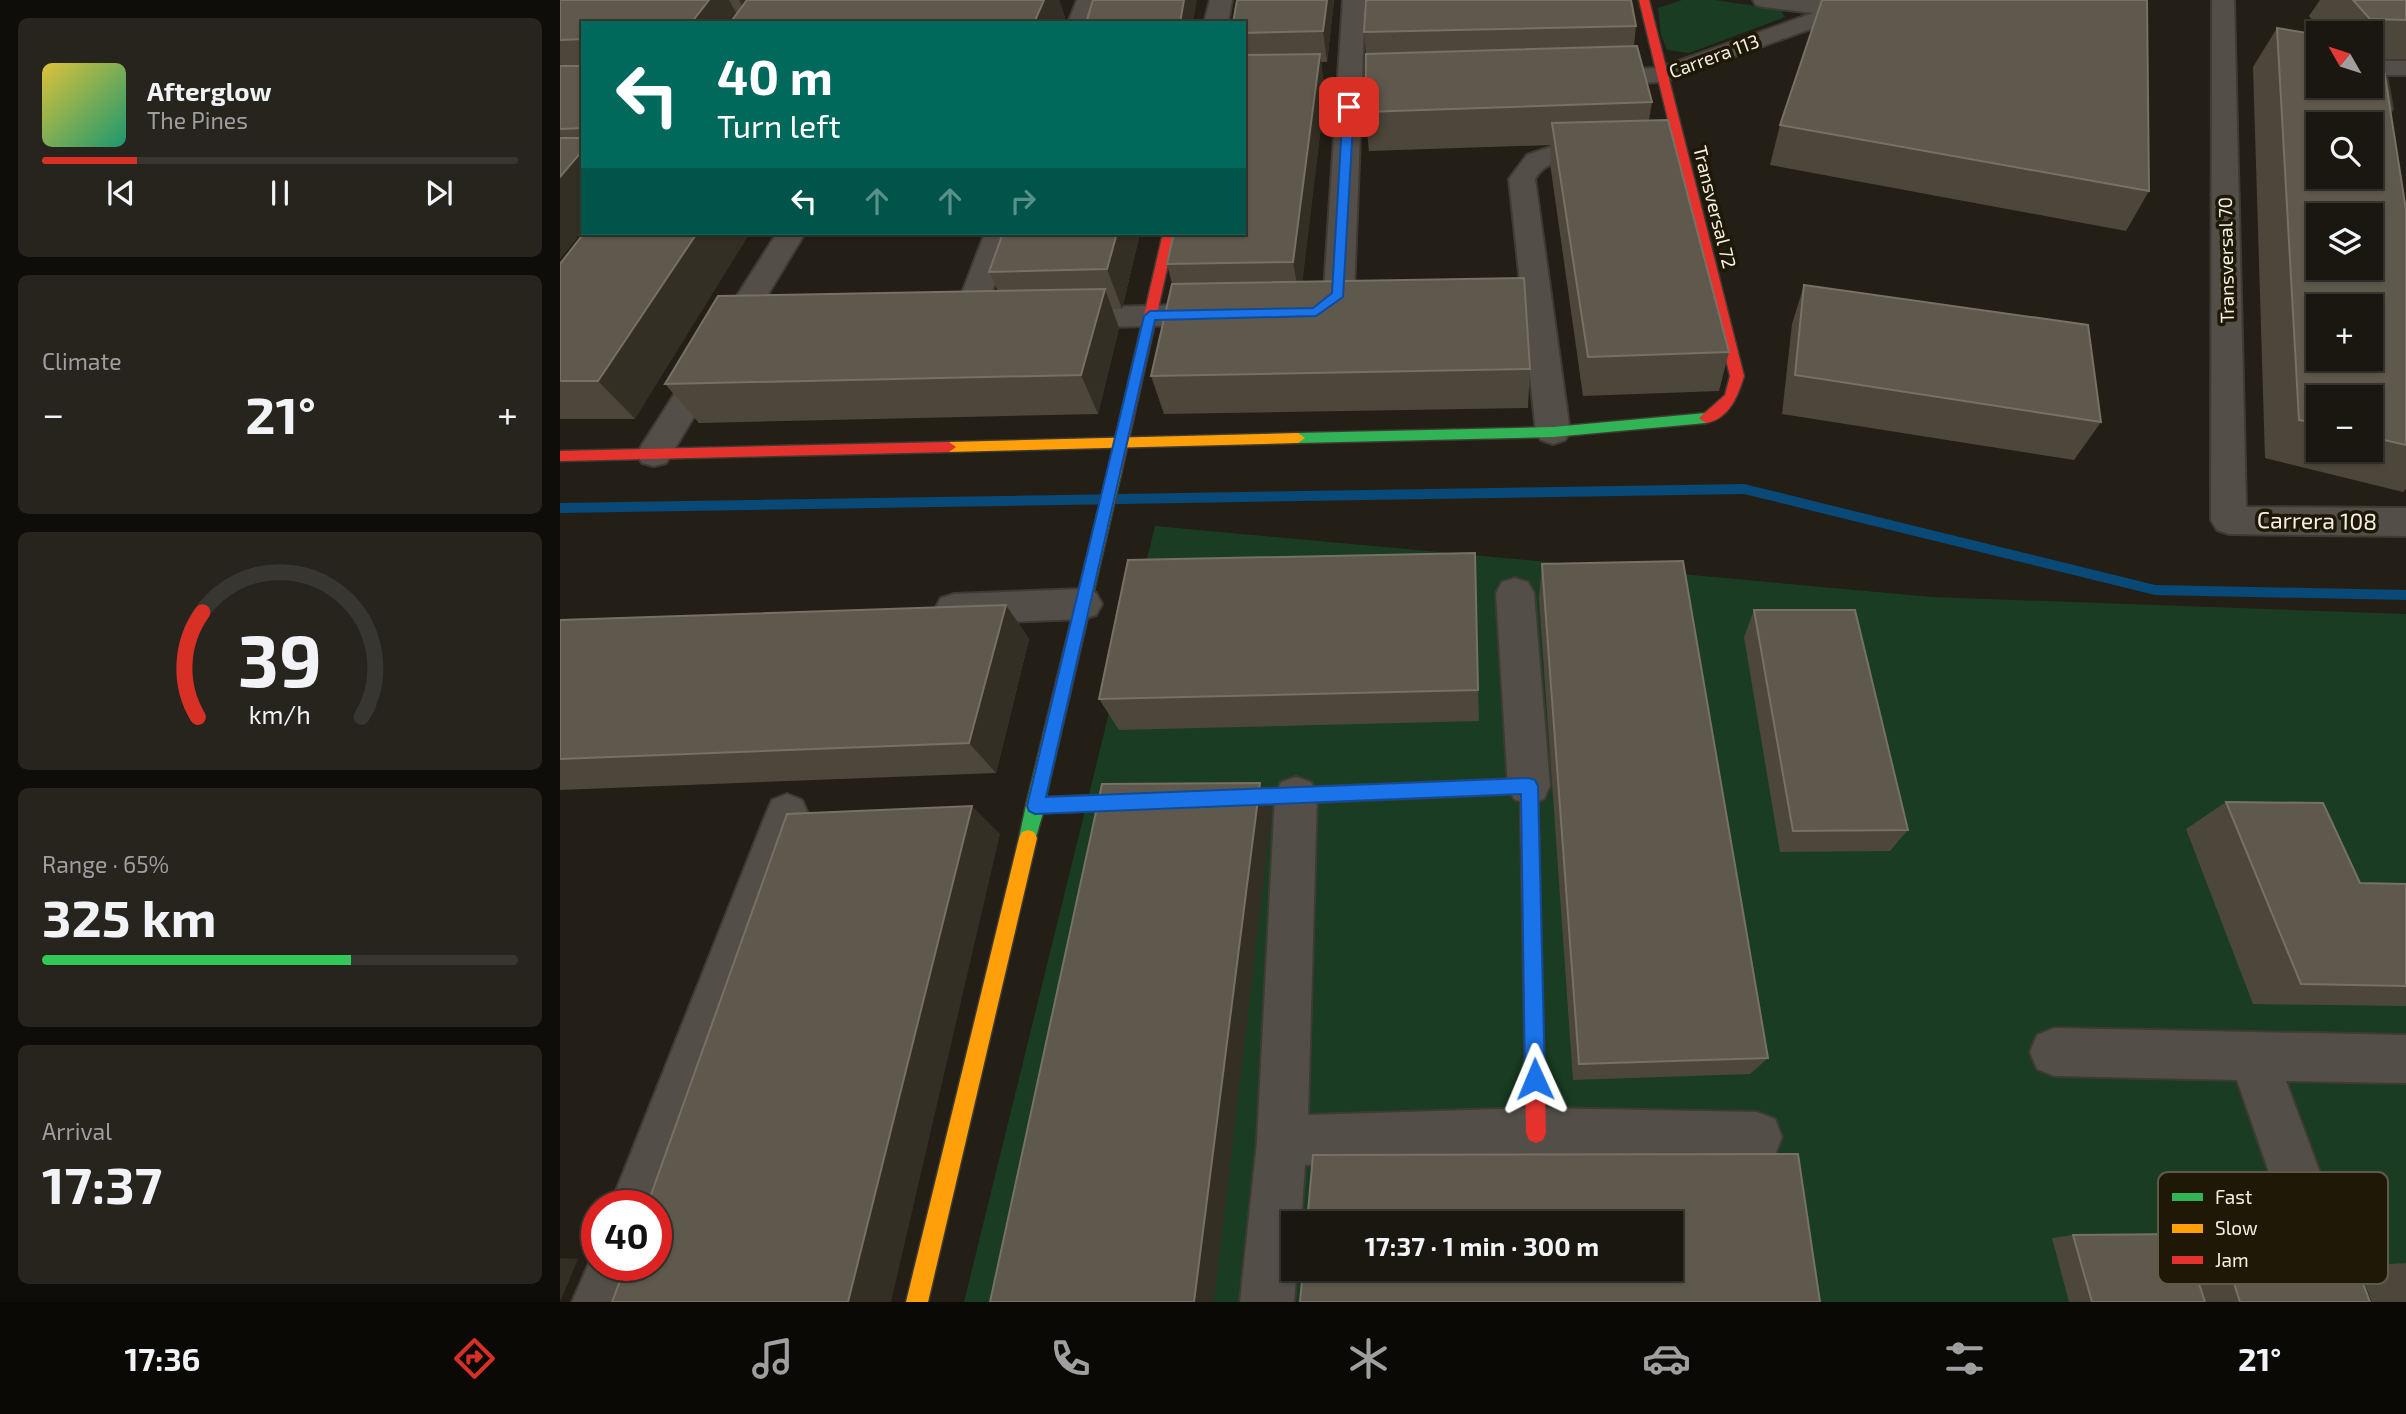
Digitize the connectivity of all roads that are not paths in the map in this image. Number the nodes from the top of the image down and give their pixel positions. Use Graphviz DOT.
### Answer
graph roads {
  1 [pos="1088,0"];
  2 [pos="1221,0"];
  3 [pos="1354,0"];
  4 [pos="1644,0"];
  5 [pos="1764,0"];
  6 [pos="1927,0"];
  7 [pos="2223,0"];
  8 [pos="1815,3"];
  9 [pos="1843,10"];
  10 [pos="1080,21"];
  11 [pos="1216,21"];
  12 [pos="2406,68"];
  13 [pos="1662,75"];
  14 [pos="1567,77"];
  15 [pos="1377,80"];
  16 [pos="1337,81"];
  17 [pos="2384,137"];
  18 [pos="1679,152"];
  19 [pos="791,235"];
  20 [pos="998,235"];
  21 [pos="1169,235"];
  22 [pos="1274,313"];
  23 [pos="1219,314"];
  24 [pos="1150,316"];
  25 [pos="1553,432"];
  26 [pos="1122,443"];
  27 [pos="654,454"];
  28 [pos="560,456"];
  29 [pos="2229,520"];
  30 [pos="2406,523"];
  31 [pos="1515,593"];
  32 [pos="1083,604"];
  33 [pos="918,610"];
  34 [pos="1529,786"];
  35 [pos="1296,796"];
  36 [pos="1200,799"];
  37 [pos="1159,801"];
  38 [pos="1035,806"];
  39 [pos="787,814"];
  40 [pos="2054,1052"];
  41 [pos="2253,1056"];
  42 [pos="2406,1059"];
  43 [pos="1536,1133"];
  44 [pos="1757,1137"];
  45 [pos="1282,1141"];
  46 [pos="2294,1172"];
  47 [pos="642,1190"];
  48 [pos="607,1281"];
  49 [pos="2335,1284"];
  50 [pos="599,1302"];
  51 [pos="918,1302"];
  52 [pos="1267,1302"];
  53 [pos="2341,1302"];
  1 -- 10 [label="street"];
  2 -- 11 [label="street"];
  3 -- 16 [label="street"];
  4 -- 13 [label="street, Transversal 72"];
  5 -- 8 [label="street, Carrera 113"];
  6 -- 9 [label="street, Carrera 113"];
  7 -- 29 [label="street, Transversal 70"];
  8 -- 9 [label="street, Carrera 113"];
  9 -- 13 [label="street, Carrera 113"];
  12 -- 17 [label="street"];
  13 -- 14 [label="street, Carrera 113"];
  13 -- 18 [label="street, Transversal 72"];
  15 -- 16 [label="street"];
  16 -- 22 [label="street"];
  18 -- 25 [label="street"];
  18 -- 25 [label="street, Transversal 72"];
  19 -- 27 [label="street"];
  20 -- 24 [label="street"];
  21 -- 24 [label="street"];
  23 -- 24 [label="street"];
  24 -- 26 [label="street"];
  25 -- 26 [label="street"];
  26 -- 27 [label="street"];
  26 -- 32 [label="street"];
  27 -- 28 [label="street"];
  29 -- 30 [label="street, Carrera 108"];
  31 -- 34 [label="street"];
  32 -- 33 [label="street"];
  32 -- 38 [label="street"];
  34 -- 35 [label="street"];
  34 -- 43 [label="street"];
  35 -- 36 [label="street"];
  35 -- 45 [label="street"];
  37 -- 38 [label="street"];
  38 -- 51 [label="street"];
  39 -- 47 [label="street"];
  40 -- 41 [label="street"];
  41 -- 42 [label="street"];
  41 -- 46 [label="street"];
  43 -- 44 [label="street"];
  43 -- 45 [label="street"];
  45 -- 52 [label="street"];
  48 -- 50 [label="street"];
  49 -- 53 [label="street"];
}
